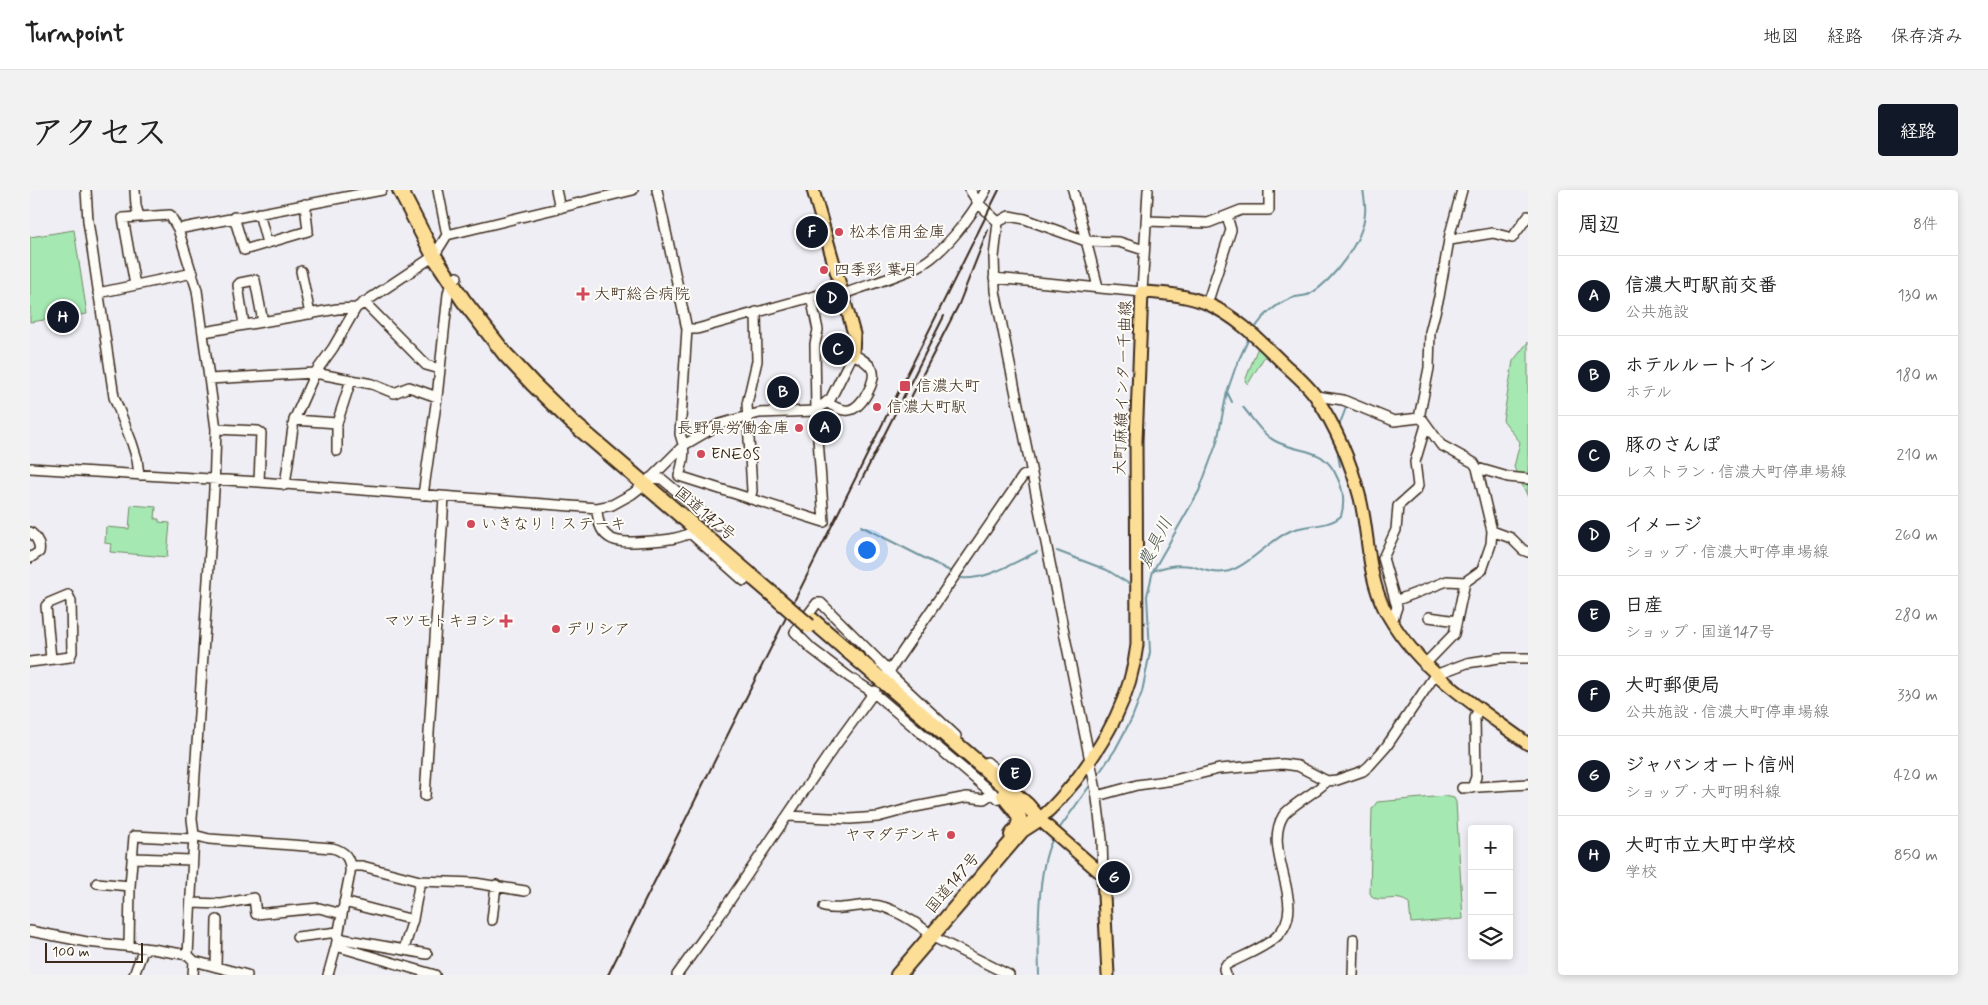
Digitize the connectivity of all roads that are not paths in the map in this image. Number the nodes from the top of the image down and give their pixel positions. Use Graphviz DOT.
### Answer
graph roads {
  1 [pos="86,190"];
  2 [pos="135,190"];
  3 [pos="382,190"];
  4 [pos="400,190"];
  5 [pos="409,190"];
  6 [pos="438,190"];
  7 [pos="556,190"];
  8 [pos="633,190"];
  9 [pos="657,190"];
  10 [pos="813,190"];
  11 [pos="970,190"];
  12 [pos="986,190"];
  13 [pos="1073,190"];
  14 [pos="1148,190"];
  15 [pos="1269,190"];
  16 [pos="1462,190"];
  17 [pos="594,195"];
  18 [pos="305,204"];
  19 [pos="979,204"];
  20 [pos="560,208"];
  21 [pos="258,213"];
  22 [pos="139,216"];
  23 [pos="1227,216"];
  24 [pos="1528,216"];
  25 [pos="234,217"];
  26 [pos="1146,221"];
  27 [pos="998,222"];
  28 [pos="178,229"];
  29 [pos="447,235"];
  30 [pos="1450,240"];
  31 [pos="1086,241"];
  32 [pos="267,243"];
  33 [pos="1144,250"];
  34 [pos="437,252"];
  35 [pos="301,271"];
  36 [pos="193,273"];
  37 [pos="994,278"];
  38 [pos="454,279"];
  39 [pos="135,285"];
  40 [pos="1098,287"];
  41 [pos="1142,292"];
  42 [pos="98,293"];
  43 [pos="842,293"];
  44 [pos="811,297"];
  45 [pos="364,302"];
  46 [pos="1207,304"];
  47 [pos="356,308"];
  48 [pos="756,312"];
  49 [pos="310,314"];
  50 [pos="263,322"];
  51 [pos="244,325"];
  52 [pos="687,329"];
  53 [pos="204,332"];
  54 [pos="854,354"];
  55 [pos="440,370"];
  56 [pos="315,373"];
  57 [pos="209,379"];
  58 [pos="351,380"];
  59 [pos="1316,396"];
  60 [pos="437,397"];
  61 [pos="828,403"];
  62 [pos="816,411"];
  63 [pos="746,415"];
  64 [pos="294,420"];
  65 [pos="1422,422"];
  66 [pos="337,423"];
  67 [pos="216,429"];
  68 [pos="684,444"];
  69 [pos="337,451"];
  70 [pos="30,468"];
  71 [pos="1477,468"];
  72 [pos="1031,472"];
  73 [pos="139,474"];
  74 [pos="1528,479"];
  75 [pos="214,480"];
  76 [pos="648,481"];
  77 [pos="259,482"];
  78 [pos="284,485"];
  79 [pos="424,495"];
  80 [pos="444,497"];
  81 [pos="750,499"];
  82 [pos="597,508"];
  83 [pos="718,526"];
  84 [pos="1492,531"];
  85 [pos="30,532"];
  86 [pos="1528,552"];
  87 [pos="30,558"];
  88 [pos="744,581"];
  89 [pos="1465,582"];
  90 [pos="1395,601"];
  91 [pos="1429,617"];
  92 [pos="1457,621"];
  93 [pos="1392,622"];
  94 [pos="1528,658"];
  95 [pos="51,659"];
  96 [pos="30,662"];
  97 [pos="1424,665"];
  98 [pos="887,674"];
  99 [pos="1435,675"];
  100 [pos="874,692"];
  101 [pos="1479,708"];
  102 [pos="1528,744"];
  103 [pos="1091,764"];
  104 [pos="1328,780"];
  105 [pos="1528,784"];
  106 [pos="1462,788"];
  107 [pos="1472,788"];
  108 [pos="1097,792"];
  109 [pos="1002,793"];
  110 [pos="425,796"];
  111 [pos="788,816"];
  112 [pos="1043,823"];
  113 [pos="193,837"];
  114 [pos="998,856"];
  115 [pos="133,858"];
  116 [pos="192,860"];
  117 [pos="351,866"];
  118 [pos="1103,875"];
  119 [pos="420,881"];
  120 [pos="97,883"];
  121 [pos="496,885"];
  122 [pos="130,886"];
  123 [pos="525,892"];
  124 [pos="344,902"];
  125 [pos="191,903"];
  126 [pos="824,907"];
  127 [pos="342,914"];
  128 [pos="217,920"];
  129 [pos="413,920"];
  130 [pos="492,920"];
  131 [pos="30,931"];
  132 [pos="297,937"];
  133 [pos="934,937"];
  134 [pos="337,939"];
  135 [pos="1354,939"];
  136 [pos="128,946"];
  137 [pos="144,948"];
  138 [pos="404,949"];
  139 [pos="427,954"];
  140 [pos="191,958"];
  141 [pos="216,966"];
  142 [pos="134,975"];
  143 [pos="193,975"];
  144 [pos="247,975"];
  145 [pos="328,975"];
  146 [pos="435,975"];
  147 [pos="677,975"];
  148 [pos="898,975"];
  149 [pos="907,975"];
  150 [pos="1009,975"];
  151 [pos="1108,975"];
  152 [pos="1226,975"];
  153 [pos="1353,975"];
  1 -- 42 [label="street"];
  2 -- 22 [label="street"];
  3 -- 18 [label="street"];
  4 -- 34 [label="highway, 国道147号"];
  5 -- 34 [label="highway, 国道147号"];
  6 -- 29 [label="street"];
  7 -- 20 [label="street"];
  8 -- 17 [label="street"];
  9 -- 52 [label="street"];
  10 -- 43 [label="main road"];
  11 -- 19 [label="street"];
  12 -- 19 [label="street"];
  13 -- 31 [label="street"];
  14 -- 26 [label="street"];
  15 -- 23 [label="street"];
  16 -- 30 [label="street"];
  17 -- 20 [label="street"];
  18 -- 21 [label="street"];
  18 -- 32 [label="street"];
  19 -- 27 [label="street"];
  19 -- 43 [label="street"];
  20 -- 29 [label="street"];
  21 -- 25 [label="street"];
  21 -- 32 [label="street"];
  22 -- 28 [label="street"];
  22 -- 39 [label="street"];
  23 -- 26 [label="street"];
  23 -- 46 [label="street"];
  24 -- 30 [label="street"];
  25 -- 28 [label="street"];
  25 -- 32 [label="street"];
  26 -- 33 [label="street"];
  27 -- 31 [label="street"];
  27 -- 37 [label="street"];
  28 -- 36 [label="street"];
  29 -- 34 [label="street"];
  30 -- 65 [label="street"];
  31 -- 33 [label="street"];
  31 -- 40 [label="street"];
  33 -- 41 [label="street"];
  34 -- 38 [label="highway, 国道147号"];
  34 -- 45 [label="street"];
  35 -- 49 [label="street"];
  36 -- 39 [label="street"];
  36 -- 53 [label="street"];
  37 -- 40 [label="street"];
  37 -- 72 [label="street"];
  38 -- 55 [label="street"];
  38 -- 76 [label="highway, 国道147号"];
  39 -- 42 [label="street"];
  40 -- 41 [label="street"];
  41 -- 46 [label="main road, 大町麻績インター千曲線"];
  41 -- 103 [label="main road, 大町麻績インター千曲線"];
  42 -- 73 [label="street"];
  43 -- 44 [label="street"];
  43 -- 54 [label="main road"];
  44 -- 48 [label="street"];
  44 -- 62 [label="street"];
  45 -- 47 [label="street"];
  45 -- 55 [label="street"];
  46 -- 59 [label="main road, 大町麻績インター千曲線"];
  47 -- 49 [label="street"];
  47 -- 56 [label="street"];
  48 -- 52 [label="street"];
  48 -- 63 [label="street"];
  49 -- 50 [label="street"];
  50 -- 51 [label="street"];
  50 -- 51 [label="street"];
  51 -- 53 [label="street"];
  52 -- 68 [label="street"];
  53 -- 57 [label="street"];
  54 -- 61 [label="street"];
  54 -- 61 [label="street"];
  55 -- 60 [label="street"];
  56 -- 57 [label="street"];
  56 -- 58 [label="street"];
  56 -- 64 [label="street"];
  57 -- 67 [label="street"];
  58 -- 60 [label="street"];
  58 -- 66 [label="street"];
  59 -- 65 [label="street"];
  59 -- 93 [label="main road, 大町麻績インター千曲線"];
  60 -- 79 [label="street"];
  61 -- 62 [label="street"];
  62 -- 63 [label="street"];
  62 -- 81 [label="street"];
  63 -- 68 [label="street"];
  63 -- 81 [label="street"];
  64 -- 66 [label="street"];
  64 -- 78 [label="street"];
  65 -- 71 [label="street"];
  65 -- 90 [label="street"];
  66 -- 69 [label="street"];
  67 -- 75 [label="street"];
  67 -- 77 [label="street"];
  68 -- 76 [label="street"];
  68 -- 81 [label="street"];
  70 -- 73 [label="street"];
  71 -- 74 [label="street"];
  71 -- 84 [label="street"];
  72 -- 98 [label="street"];
  72 -- 103 [label="street"];
  73 -- 75 [label="street"];
  75 -- 77 [label="street"];
  75 -- 113 [label="street"];
  76 -- 82 [label="street"];
  76 -- 83 [label="street"];
  76 -- 109 [label="highway, 国道147号"];
  77 -- 78 [label="street"];
  78 -- 79 [label="street"];
  79 -- 80 [label="street"];
  80 -- 82 [label="street"];
  80 -- 110 [label="street"];
  82 -- 88 [label="street"];
  84 -- 86 [label="street"];
  84 -- 89 [label="street"];
  85 -- 87 [label="street"];
  89 -- 90 [label="street"];
  89 -- 92 [label="street"];
  90 -- 93 [label="street"];
  91 -- 92 [label="street"];
  92 -- 97 [label="street"];
  93 -- 97 [label="main road, 大町麻績インター千曲線"];
  94 -- 99 [label="street"];
  95 -- 95 [label="street"];
  95 -- 96 [label="street"];
  97 -- 99 [label="main road, 大町麻績インター千曲線"];
  98 -- 100 [label="street"];
  98 -- 109 [label="street"];
  99 -- 101 [label="main road, 大町麻績インター千曲線"];
  99 -- 104 [label="street"];
  100 -- 109 [label="street"];
  100 -- 111 [label="street"];
  101 -- 102 [label="main road, 大町麻績インター千曲線"];
  101 -- 107 [label="street"];
  103 -- 108 [label="street"];
  103 -- 112 [label="main road, 大町麻績インター千曲線"];
  104 -- 108 [label="street"];
  104 -- 152 [label="street"];
  105 -- 107 [label="street"];
  106 -- 107 [label="street"];
  108 -- 118 [label="street"];
  109 -- 111 [label="street"];
  109 -- 112 [label="highway, 国道147号"];
  109 -- 114 [label="highway"];
  111 -- 147 [label="street"];
  112 -- 114 [label="highway, 国道147号"];
  112 -- 118 [label="main road"];
  112 -- 133 [label="highway, 国道147号"];
  113 -- 115 [label="street"];
  113 -- 116 [label="street"];
  113 -- 117 [label="street"];
  114 -- 133 [label="highway, 国道147号"];
  115 -- 116 [label="street"];
  115 -- 122 [label="street"];
  116 -- 125 [label="street"];
  117 -- 119 [label="street"];
  117 -- 124 [label="street"];
  118 -- 151 [label="main road"];
  119 -- 121 [label="street"];
  119 -- 129 [label="street"];
  120 -- 122 [label="street"];
  121 -- 123 [label="street"];
  121 -- 130 [label="street"];
  122 -- 136 [label="street"];
  124 -- 127 [label="street"];
  124 -- 129 [label="street"];
  125 -- 127 [label="street"];
  125 -- 140 [label="street"];
  126 -- 133 [label="street"];
  127 -- 134 [label="street"];
  128 -- 141 [label="street"];
  129 -- 138 [label="street"];
  131 -- 136 [label="street"];
  132 -- 134 [label="street"];
  133 -- 148 [label="highway, 国道147号"];
  133 -- 149 [label="highway, 国道147号"];
  133 -- 150 [label="street"];
  134 -- 138 [label="street"];
  134 -- 145 [label="street"];
  134 -- 146 [label="street"];
  135 -- 153 [label="street"];
  136 -- 137 [label="street"];
  137 -- 140 [label="street"];
  137 -- 142 [label="street"];
  138 -- 139 [label="street"];
  140 -- 141 [label="street"];
  140 -- 143 [label="street"];
  141 -- 144 [label="street"];
}
